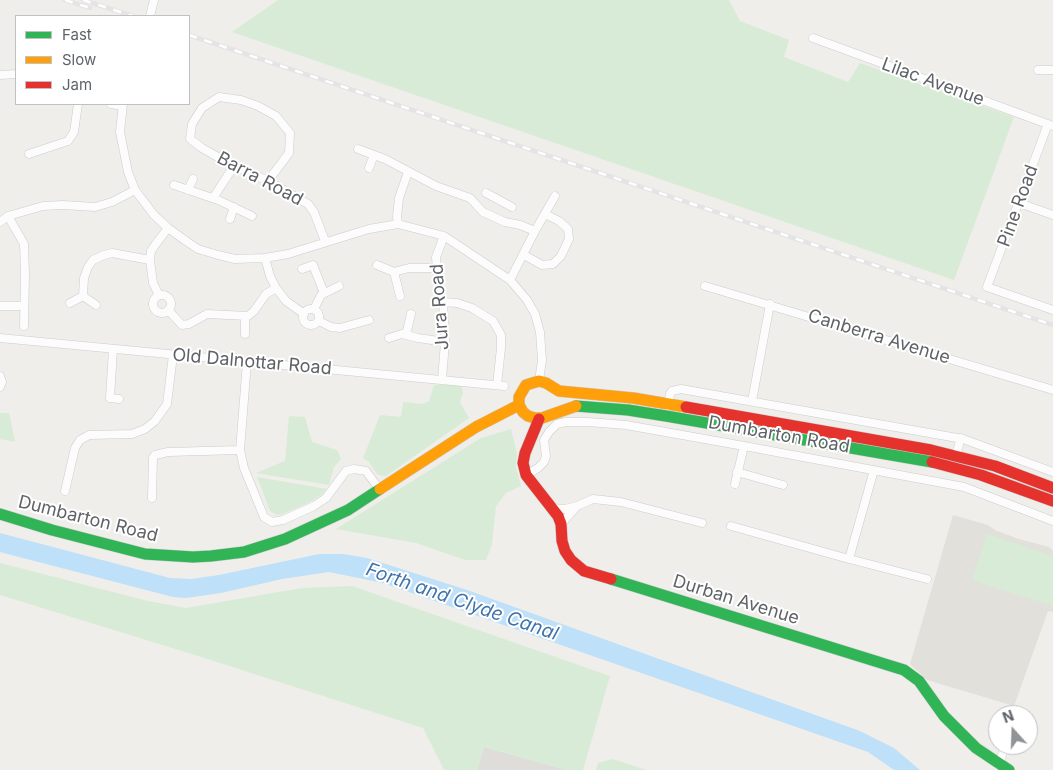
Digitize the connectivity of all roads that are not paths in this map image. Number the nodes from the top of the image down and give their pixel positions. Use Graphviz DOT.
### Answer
graph roads {
  1 [pos="154,0"];
  2 [pos="150,15"];
  3 [pos="812,38"];
  4 [pos="1038,70"];
  5 [pos="1053,70"];
  6 [pos="0,74"];
  7 [pos="15,74"];
  8 [pos="78,105"];
  9 [pos="122,105"];
  10 [pos="1050,125"];
  11 [pos="358,149"];
  12 [pos="29,154"];
  13 [pos="374,155"];
  14 [pos="234,166"];
  15 [pos="369,168"];
  16 [pos="408,172"];
  17 [pos="193,179"];
  18 [pos="268,181"];
  19 [pos="174,185"];
  20 [pos="136,190"];
  21 [pos="188,190"];
  22 [pos="486,193"];
  23 [pos="555,196"];
  24 [pos="213,198"];
  25 [pos="499,200"];
  26 [pos="1019,202"];
  27 [pos="234,207"];
  28 [pos="512,207"];
  29 [pos="545,214"];
  30 [pos="1053,215"];
  31 [pos="8,216"];
  32 [pos="252,216"];
  33 [pos="492,216"];
  34 [pos="230,219"];
  35 [pos="0,222"];
  36 [pos="398,224"];
  37 [pos="168,228"];
  38 [pos="535,231"];
  39 [pos="444,236"];
  40 [pos="325,242"];
  41 [pos="524,255"];
  42 [pos="265,258"];
  43 [pos="150,260"];
  44 [pos="377,265"];
  45 [pos="437,268"];
  46 [pos="302,269"];
  47 [pos="394,272"];
  48 [pos="510,280"];
  49 [pos="339,286"];
  50 [pos="705,286"];
  51 [pos="276,288"];
  52 [pos="324,293"];
  53 [pos="159,295"];
  54 [pos="83,296"];
  55 [pos="400,296"];
  56 [pos="443,302"];
  57 [pos="70,303"];
  58 [pos="770,304"];
  59 [pos="96,305"];
  60 [pos="0,306"];
  61 [pos="24,306"];
  62 [pos="314,309"];
  63 [pos="168,310"];
  64 [pos="1053,310"];
  65 [pos="304,314"];
  66 [pos="411,314"];
  67 [pos="245,316"];
  68 [pos="369,320"];
  69 [pos="319,321"];
  70 [pos="24,326"];
  71 [pos="245,334"];
  72 [pos="406,335"];
  73 [pos="0,338"];
  74 [pos="389,338"];
  75 [pos="445,342"];
  76 [pos="113,349"];
  77 [pos="173,355"];
  78 [pos="247,362"];
  79 [pos="0,376"];
  80 [pos="442,380"];
  81 [pos="539,381"];
  82 [pos="0,387"];
  83 [pos="552,388"];
  84 [pos="1053,390"];
  85 [pos="119,399"];
  86 [pos="752,401"];
  87 [pos="668,404"];
  88 [pos="520,405"];
  89 [pos="666,416"];
  90 [pos="544,417"];
  91 [pos="961,438"];
  92 [pos="744,446"];
  93 [pos="240,450"];
  94 [pos="956,456"];
  95 [pos="874,470"];
  96 [pos="737,472"];
  97 [pos="1053,472"];
  98 [pos="526,475"];
  99 [pos="735,484"];
  100 [pos="783,485"];
  101 [pos="1053,488"];
  102 [pos="380,490"];
  103 [pos="65,491"];
  104 [pos="152,498"];
  105 [pos="1053,501"];
  106 [pos="577,506"];
  107 [pos="552,508"];
  108 [pos="0,514"];
  109 [pos="1053,521"];
  110 [pos="702,523"];
  111 [pos="561,524"];
  112 [pos="731,526"];
  113 [pos="849,559"];
  114 [pos="927,579"];
  115 [pos="1004,767"];
  1 -- 2 [label="street"];
  3 -- 10 [label="street, Lilac Avenue"];
  4 -- 5 [label="street"];
  6 -- 7 [label="street"];
  8 -- 12 [label="street"];
  9 -- 20 [label="street"];
  10 -- 26 [label="street, Pine Road"];
  11 -- 13 [label="street"];
  13 -- 15 [label="street"];
  13 -- 16 [label="street"];
  14 -- 18 [label="street, Barra Road"];
  14 -- 18 [label="street, Barra Road"];
  14 -- 24 [label="street"];
  16 -- 33 [label="street"];
  16 -- 36 [label="street"];
  17 -- 21 [label="street"];
  18 -- 40 [label="street, Barra Road"];
  19 -- 21 [label="street"];
  20 -- 31 [label="street"];
  20 -- 37 [label="street"];
  21 -- 24 [label="street"];
  22 -- 25 [label="street"];
  23 -- 29 [label="street"];
  24 -- 27 [label="street"];
  25 -- 28 [label="street"];
  25 -- 33 [label="street"];
  26 -- 30 [label="street"];
  26 -- 64 [label="street, Pine Road"];
  27 -- 32 [label="street"];
  27 -- 34 [label="street"];
  29 -- 38 [label="street"];
  29 -- 41 [label="street"];
  31 -- 35 [label="street"];
  31 -- 61 [label="street"];
  33 -- 38 [label="street"];
  36 -- 39 [label="street"];
  36 -- 40 [label="street"];
  37 -- 42 [label="street"];
  37 -- 43 [label="street"];
  38 -- 41 [label="street"];
  39 -- 45 [label="street, Jura Road"];
  39 -- 48 [label="street"];
  40 -- 42 [label="street"];
  41 -- 48 [label="street"];
  42 -- 51 [label="street"];
  43 -- 53 [label="street"];
  43 -- 54 [label="street"];
  44 -- 47 [label="street"];
  45 -- 47 [label="street"];
  45 -- 56 [label="street, Jura Road"];
  46 -- 52 [label="street"];
  47 -- 55 [label="street"];
  48 -- 81 [label="street"];
  49 -- 52 [label="street"];
  50 -- 58 [label="street, Canberra Avenue"];
  51 -- 65 [label="street"];
  51 -- 67 [label="street"];
  52 -- 62 [label="street"];
  53 -- 63 [label="street"];
  53 -- 63 [label="street"];
  54 -- 57 [label="street"];
  54 -- 59 [label="street"];
  56 -- 75 [label="street, Jura Road"];
  56 -- 80 [label="street, Old Dalnottar Road"];
  58 -- 84 [label="street, Canberra Avenue"];
  58 -- 86 [label="street"];
  60 -- 61 [label="street"];
  61 -- 70 [label="street"];
  62 -- 65 [label="street"];
  62 -- 69 [label="street"];
  63 -- 67 [label="street"];
  65 -- 69 [label="street"];
  66 -- 72 [label="street"];
  67 -- 71 [label="street"];
  68 -- 69 [label="street"];
  72 -- 74 [label="street"];
  72 -- 75 [label="street"];
  73 -- 76 [label="street, Old Dalnottar Road"];
  75 -- 80 [label="street, Jura Road"];
  76 -- 77 [label="street, Old Dalnottar Road"];
  76 -- 85 [label="street"];
  77 -- 78 [label="street, Old Dalnottar Road"];
  77 -- 103 [label="street"];
  78 -- 80 [label="street, Old Dalnottar Road"];
  78 -- 93 [label="street"];
  79 -- 82 [label="street"];
  81 -- 83 [label="main road, Dumbarton Road"];
  81 -- 88 [label="main road"];
  83 -- 87 [label="main road, Dumbarton Road"];
  83 -- 90 [label="main road"];
  86 -- 87 [label="street, Dumbarton Road"];
  86 -- 91 [label="street, Dumbarton Road"];
  87 -- 89 [label="street"];
  87 -- 94 [label="main road, Dumbarton Road"];
  88 -- 90 [label="main road"];
  88 -- 102 [label="main road, Dumbarton Road"];
  89 -- 90 [label="main road, Dumbarton Road"];
  89 -- 105 [label="main road, Dumbarton Road"];
  90 -- 98 [label="main road"];
  91 -- 94 [label="street"];
  91 -- 97 [label="street, Dumbarton Road"];
  92 -- 95 [label="street, Dumbarton Road"];
  92 -- 96 [label="street"];
  92 -- 98 [label="street, Dumbarton Road"];
  93 -- 102 [label="street"];
  93 -- 104 [label="street"];
  94 -- 101 [label="main road, Dumbarton Road"];
  95 -- 109 [label="street, Dumbarton Road"];
  95 -- 113 [label="street"];
  96 -- 99 [label="street"];
  96 -- 100 [label="street"];
  98 -- 107 [label="main road, Durban Avenue"];
  102 -- 108 [label="main road, Dumbarton Road"];
  106 -- 107 [label="street"];
  106 -- 110 [label="street"];
  106 -- 111 [label="street"];
  107 -- 111 [label="main road, Durban Avenue"];
  111 -- 115 [label="main road, Durban Avenue"];
  112 -- 113 [label="street"];
  113 -- 114 [label="street"];
}
